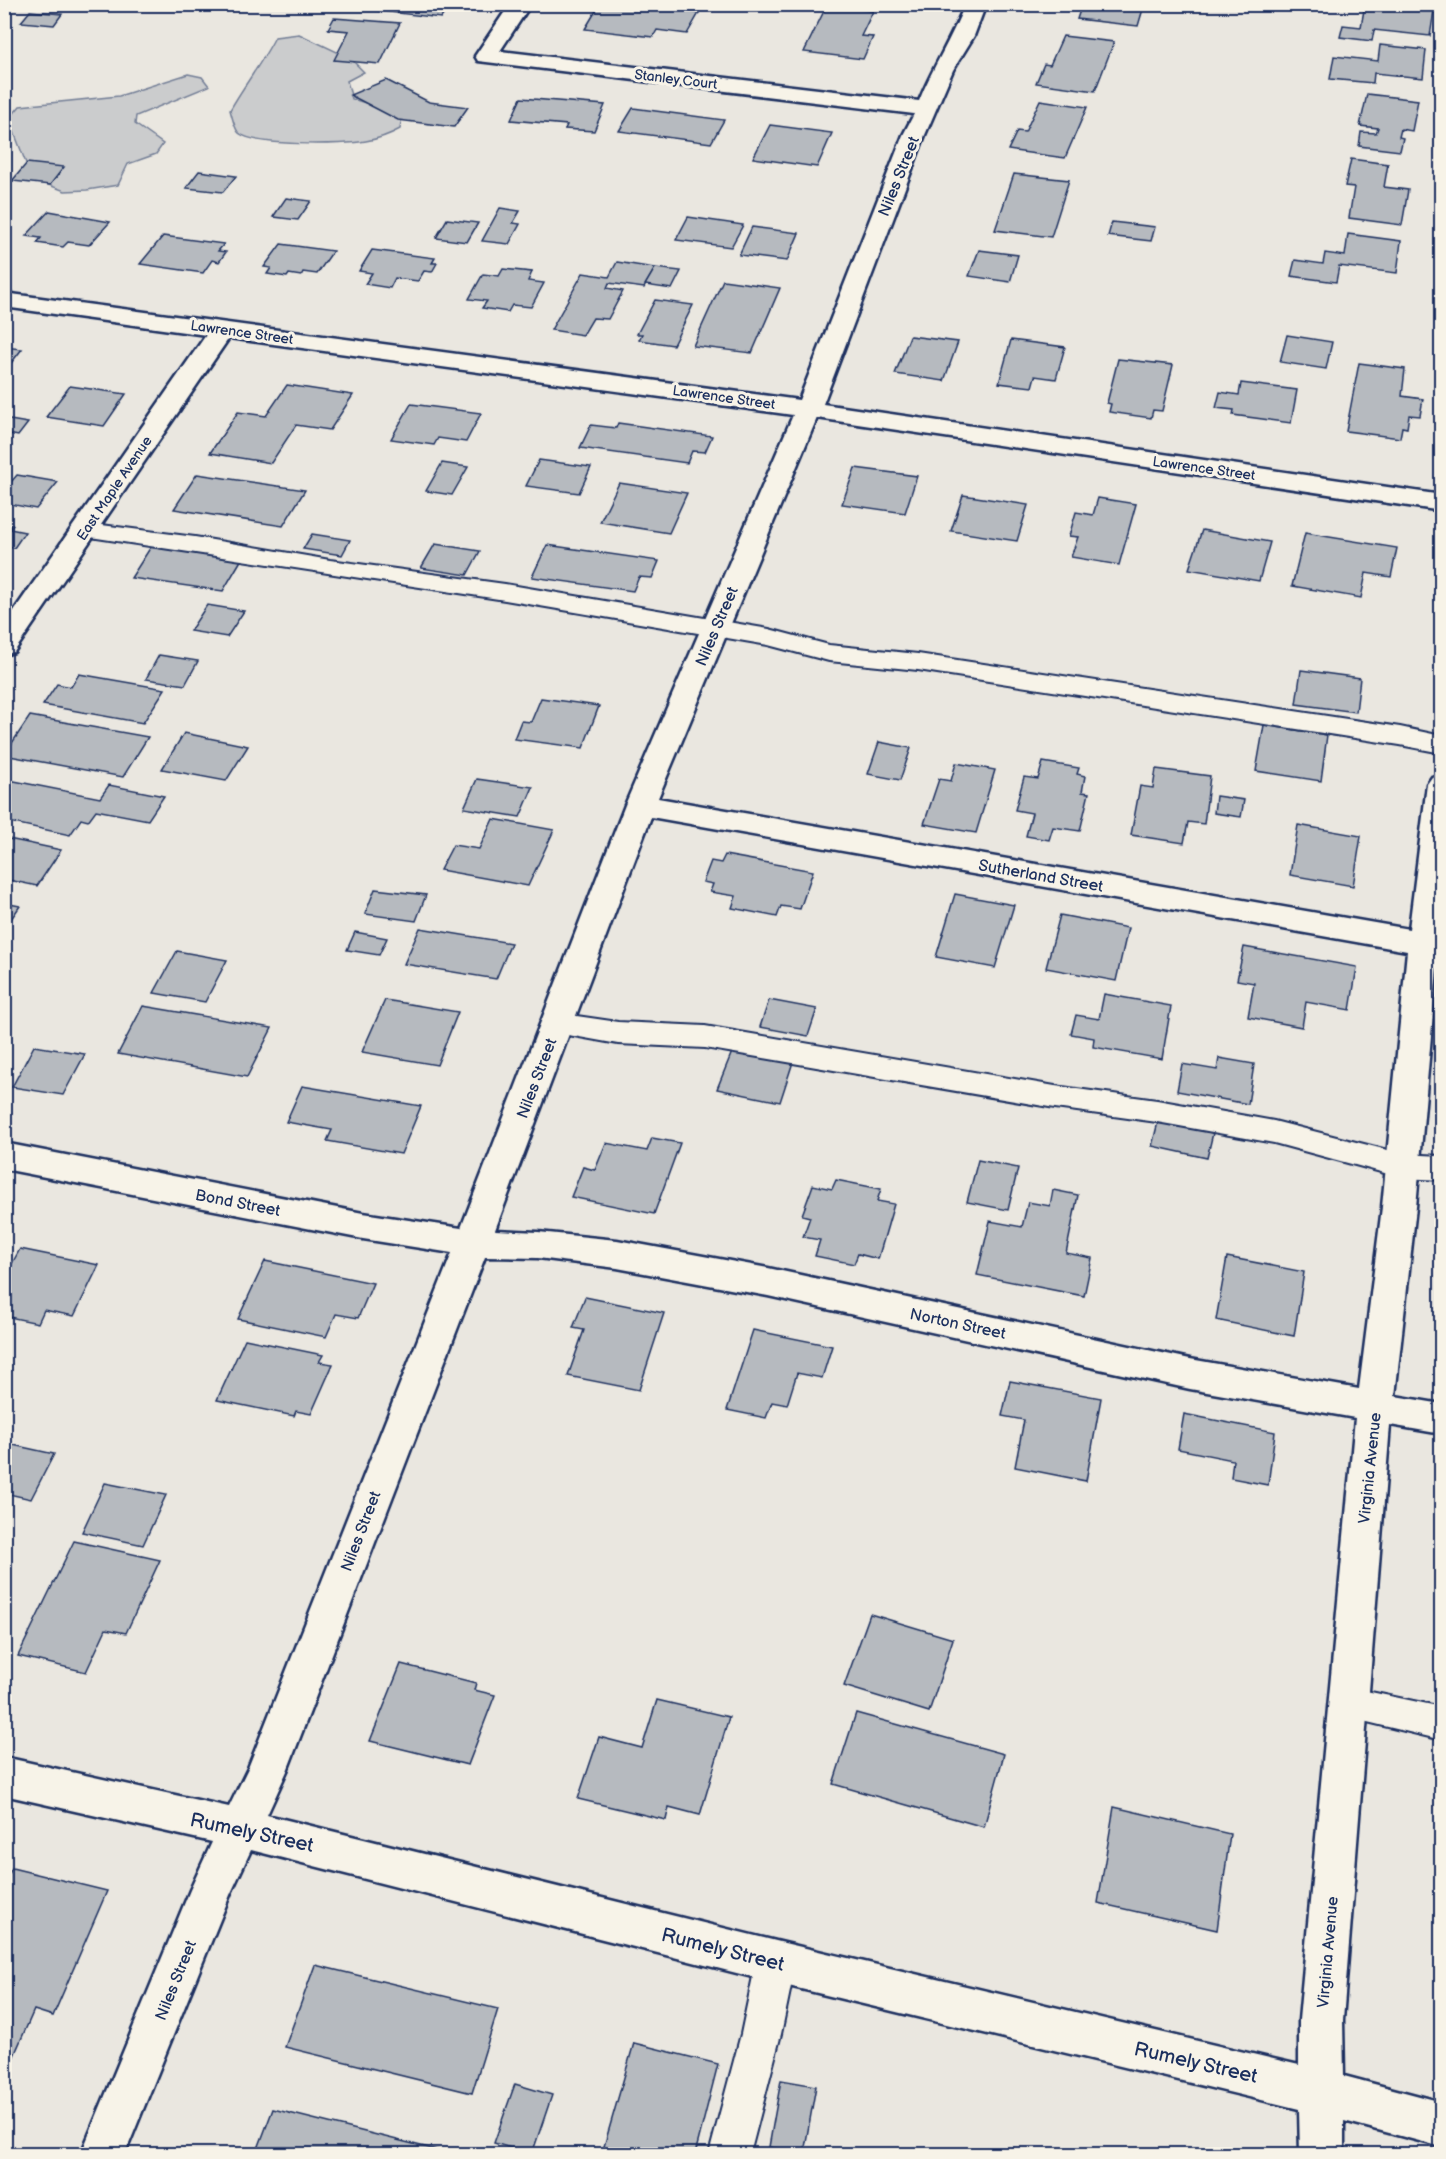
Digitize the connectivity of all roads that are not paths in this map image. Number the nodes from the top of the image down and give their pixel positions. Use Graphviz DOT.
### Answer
graph roads {
  1 [pos="521,4"];
  2 [pos="976,4"];
  3 [pos="927,109"];
  4 [pos="4,300"];
  5 [pos="222,330"];
  6 [pos="808,409"];
  7 [pos="1442,503"];
  8 [pos="86,530"];
  9 [pos="715,628"];
  10 [pos="4,646"];
  11 [pos="1442,745"];
  12 [pos="1442,784"];
  13 [pos="640,805"];
  14 [pos="1432,944"];
  15 [pos="556,1024"];
  16 [pos="4,1156"];
  17 [pos="1403,1166"];
  18 [pos="1442,1168"];
  19 [pos="473,1243"];
  20 [pos="1375,1407"];
  21 [pos="1442,1419"];
  22 [pos="1347,1702"];
  23 [pos="1442,1724"];
  24 [pos="4,1776"];
  25 [pos="239,1829"];
  26 [pos="776,1962"];
  27 [pos="1320,2092"];
  28 [pos="1442,2125"];
  29 [pos="103,2154"];
  30 [pos="729,2154"];
  31 [pos="1322,2154"];
  1 -- 3 [label="street, Stanley Court"];
  2 -- 3 [label="street, Niles Street"];
  3 -- 6 [label="street, Niles Street"];
  4 -- 5 [label="street, Lawrence Street"];
  5 -- 6 [label="street, Lawrence Street"];
  5 -- 8 [label="street, East Maple Avenue"];
  6 -- 7 [label="street, Lawrence Street"];
  6 -- 9 [label="street, Niles Street"];
  8 -- 9 [label="lane"];
  8 -- 10 [label="street, East Maple Avenue"];
  9 -- 11 [label="lane"];
  9 -- 13 [label="street, Niles Street"];
  12 -- 14 [label="street, Virginia Avenue"];
  13 -- 14 [label="street, Sutherland Street"];
  13 -- 15 [label="street, Niles Street"];
  14 -- 17 [label="street, Virginia Avenue"];
  15 -- 17 [label="lane"];
  15 -- 19 [label="street, Niles Street"];
  16 -- 19 [label="street, Bond Street"];
  17 -- 18 [label="lane"];
  17 -- 20 [label="street, Virginia Avenue"];
  19 -- 20 [label="street, Norton Street"];
  19 -- 25 [label="street, Niles Street"];
  20 -- 21 [label="street, Norton Street"];
  20 -- 22 [label="street, Virginia Avenue"];
  22 -- 23 [label="lane"];
  22 -- 27 [label="street, Virginia Avenue"];
  24 -- 25 [label="street, Rumely Street"];
  25 -- 26 [label="street, Rumely Street"];
  25 -- 29 [label="street, Niles Street"];
  26 -- 27 [label="street, Rumely Street"];
  26 -- 30 [label="lane"];
  27 -- 28 [label="street, Rumely Street"];
  27 -- 31 [label="street, Virginia Avenue"];
}
